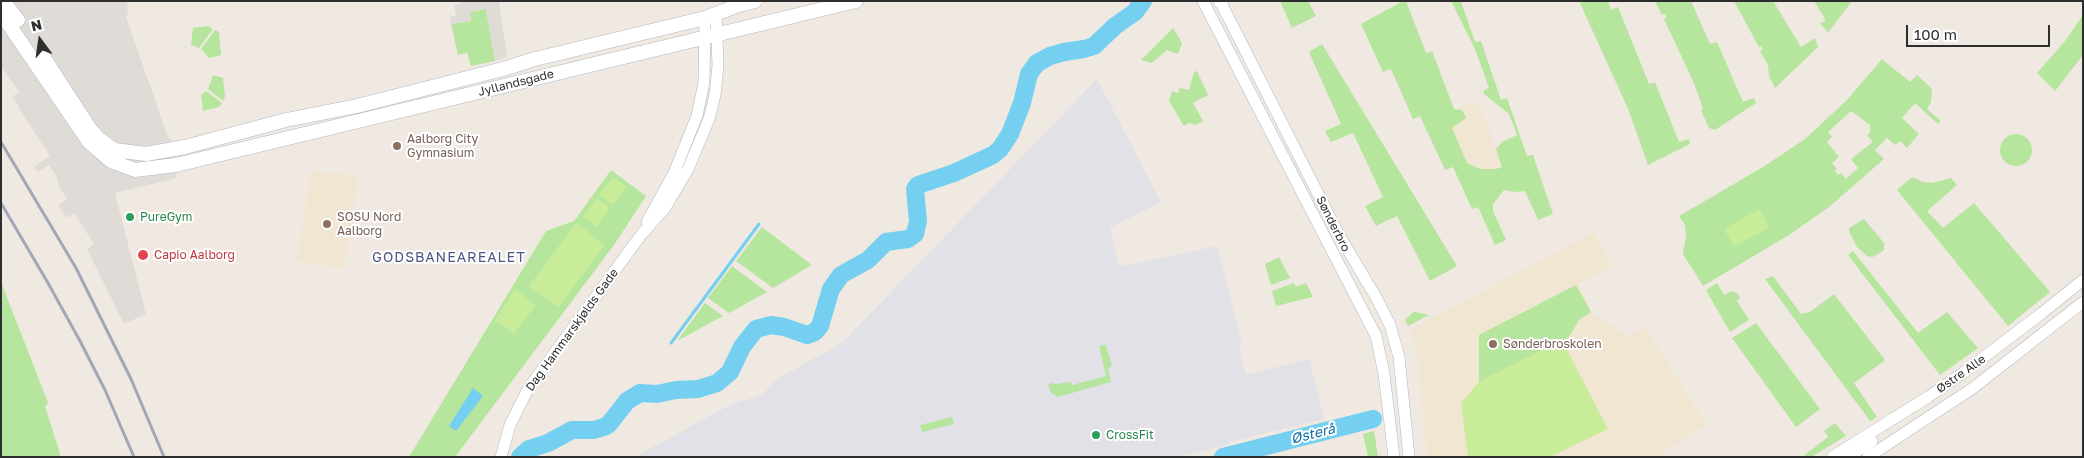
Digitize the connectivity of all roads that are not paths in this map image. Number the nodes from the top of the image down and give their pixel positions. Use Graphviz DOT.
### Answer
graph roads {
  1 [pos="3,1"];
  2 [pos="755,1"];
  3 [pos="856,1"];
  4 [pos="1203,1"];
  5 [pos="1221,2"];
  6 [pos="1,13"];
  7 [pos="710,16"];
  8 [pos="711,36"];
  9 [pos="2083,280"];
  10 [pos="2083,302"];
  11 [pos="1903,413"];
  12 [pos="501,457"];
  13 [pos="1394,457"];
  14 [pos="1409,457"];
  15 [pos="1832,457"];
  16 [pos="1849,457"];
  17 [pos="1868,457"];
  1 -- 7 [label="main road, Jyllandsgade"];
  2 -- 7 [label="main road, Jyllandsgade"];
  3 -- 8 [label="main road, Jyllandsgade"];
  4 -- 13 [label="street, Sønderbro"];
  5 -- 14 [label="street, Sønderbro"];
  6 -- 8 [label="main road, Jyllandsgade"];
  7 -- 8 [label="street, Dag Hammarskjølds Gade"];
  8 -- 12 [label="street, Dag Hammarskjølds Gade"];
  9 -- 11 [label="street, Østre Alle"];
  10 -- 17 [label="street, Østre Alle"];
  11 -- 15 [label="street, Østre Alle"];
  11 -- 16 [label="street"];
}
